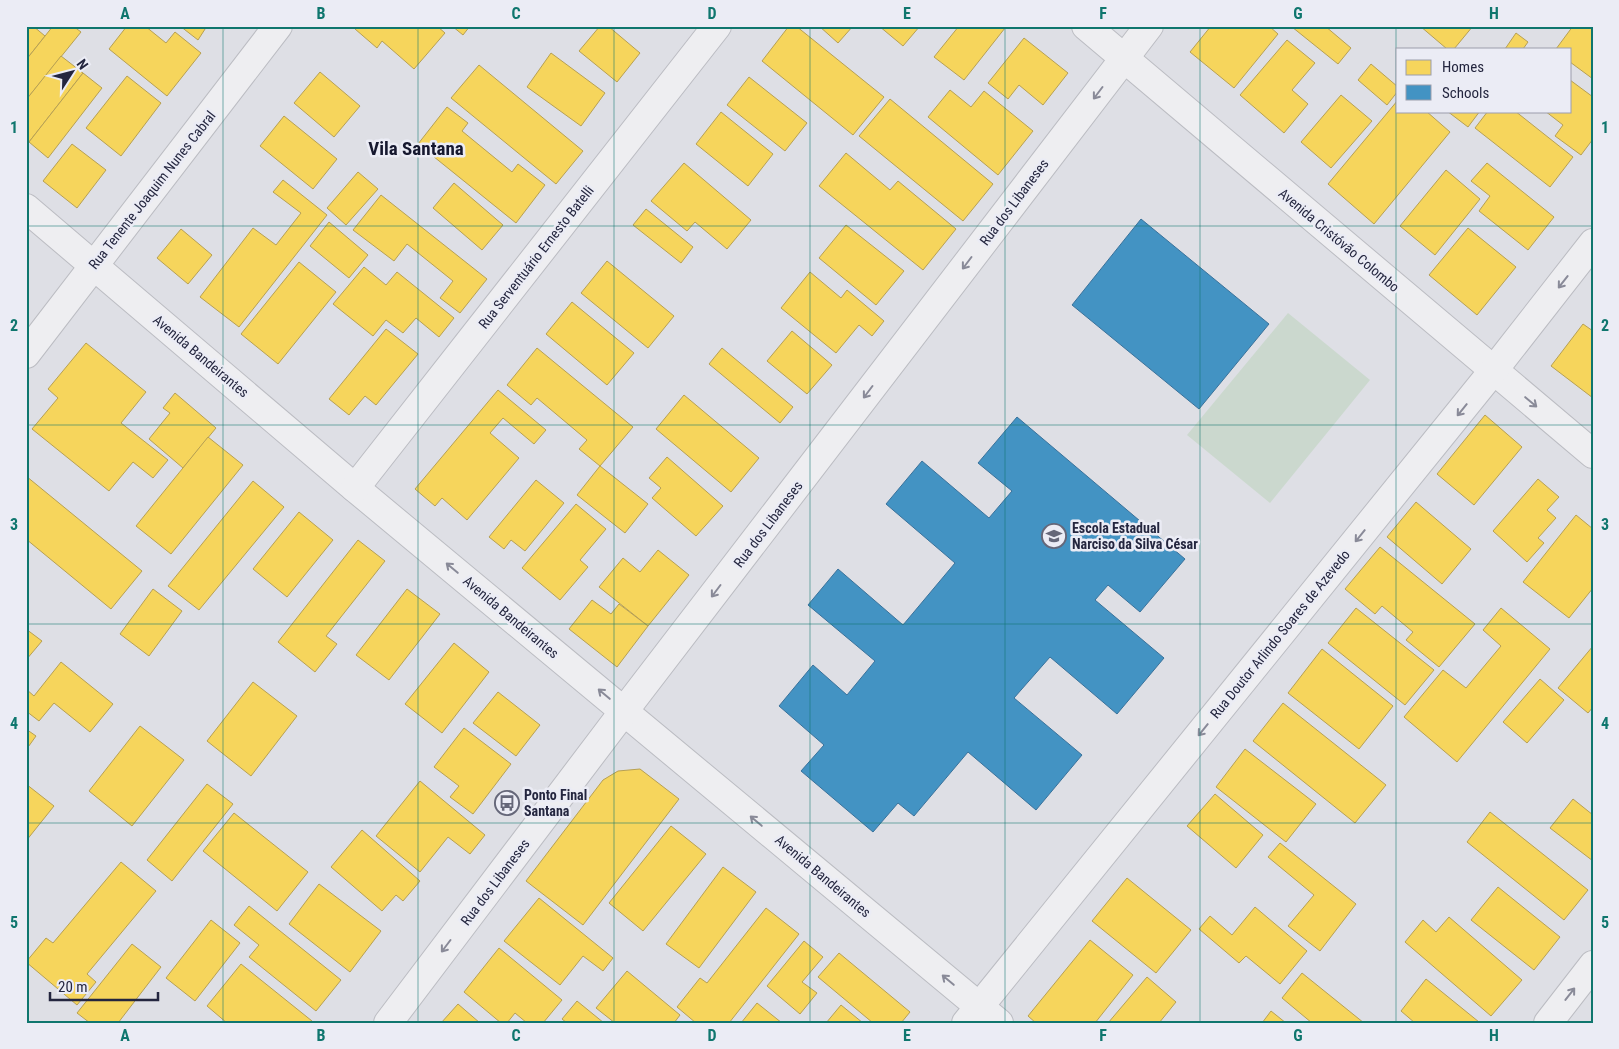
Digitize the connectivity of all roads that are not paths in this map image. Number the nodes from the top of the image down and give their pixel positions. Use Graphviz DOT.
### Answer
graph roads {
  1 [pos="278,26"];
  2 [pos="717,26"];
  3 [pos="1086,26"];
  4 [pos="1149,26"];
  5 [pos="1124,58"];
  6 [pos="26,208"];
  7 [pos="1593,244"];
  8 [pos="94,265"];
  9 [pos="26,354"];
  10 [pos="1493,371"];
  11 [pos="1593,454"];
  12 [pos="356,488"];
  13 [pos="624,711"];
  14 [pos="1593,965"];
  15 [pos="981,1017"];
  16 [pos="388,1023"];
  17 [pos="1548,1023"];
  1 -- 8 [label="street, Rua Tenente Joaquim Nunes Cabral"];
  2 -- 12 [label="street, Rua Serventuário Ernesto Batelli"];
  3 -- 5 [label="street, Avenida Cristóvão Colombo"];
  4 -- 5 [label="street, Rua dos Libaneses"];
  5 -- 10 [label="street, Avenida Cristóvão Colombo"];
  5 -- 13 [label="street, Rua dos Libaneses, one-way"];
  6 -- 8 [label="street, Avenida Bandeirantes"];
  7 -- 10 [label="street, Rua Doutor Arlindo Soares de Azevedo, one-way"];
  8 -- 9 [label="street, Rua Tenente Joaquim Nunes Cabral"];
  8 -- 12 [label="street, Avenida Bandeirantes"];
  10 -- 11 [label="street, Avenida Cristóvão Colombo, one-way"];
  10 -- 15 [label="street, Rua Doutor Arlindo Soares de Azevedo, one-way"];
  13 -- 12 [label="street, Avenida Bandeirantes, one-way"];
  15 -- 13 [label="street, Avenida Bandeirantes, one-way"];
  13 -- 16 [label="street, Rua dos Libaneses, one-way"];
  17 -- 14 [label="street, one-way"];
}
